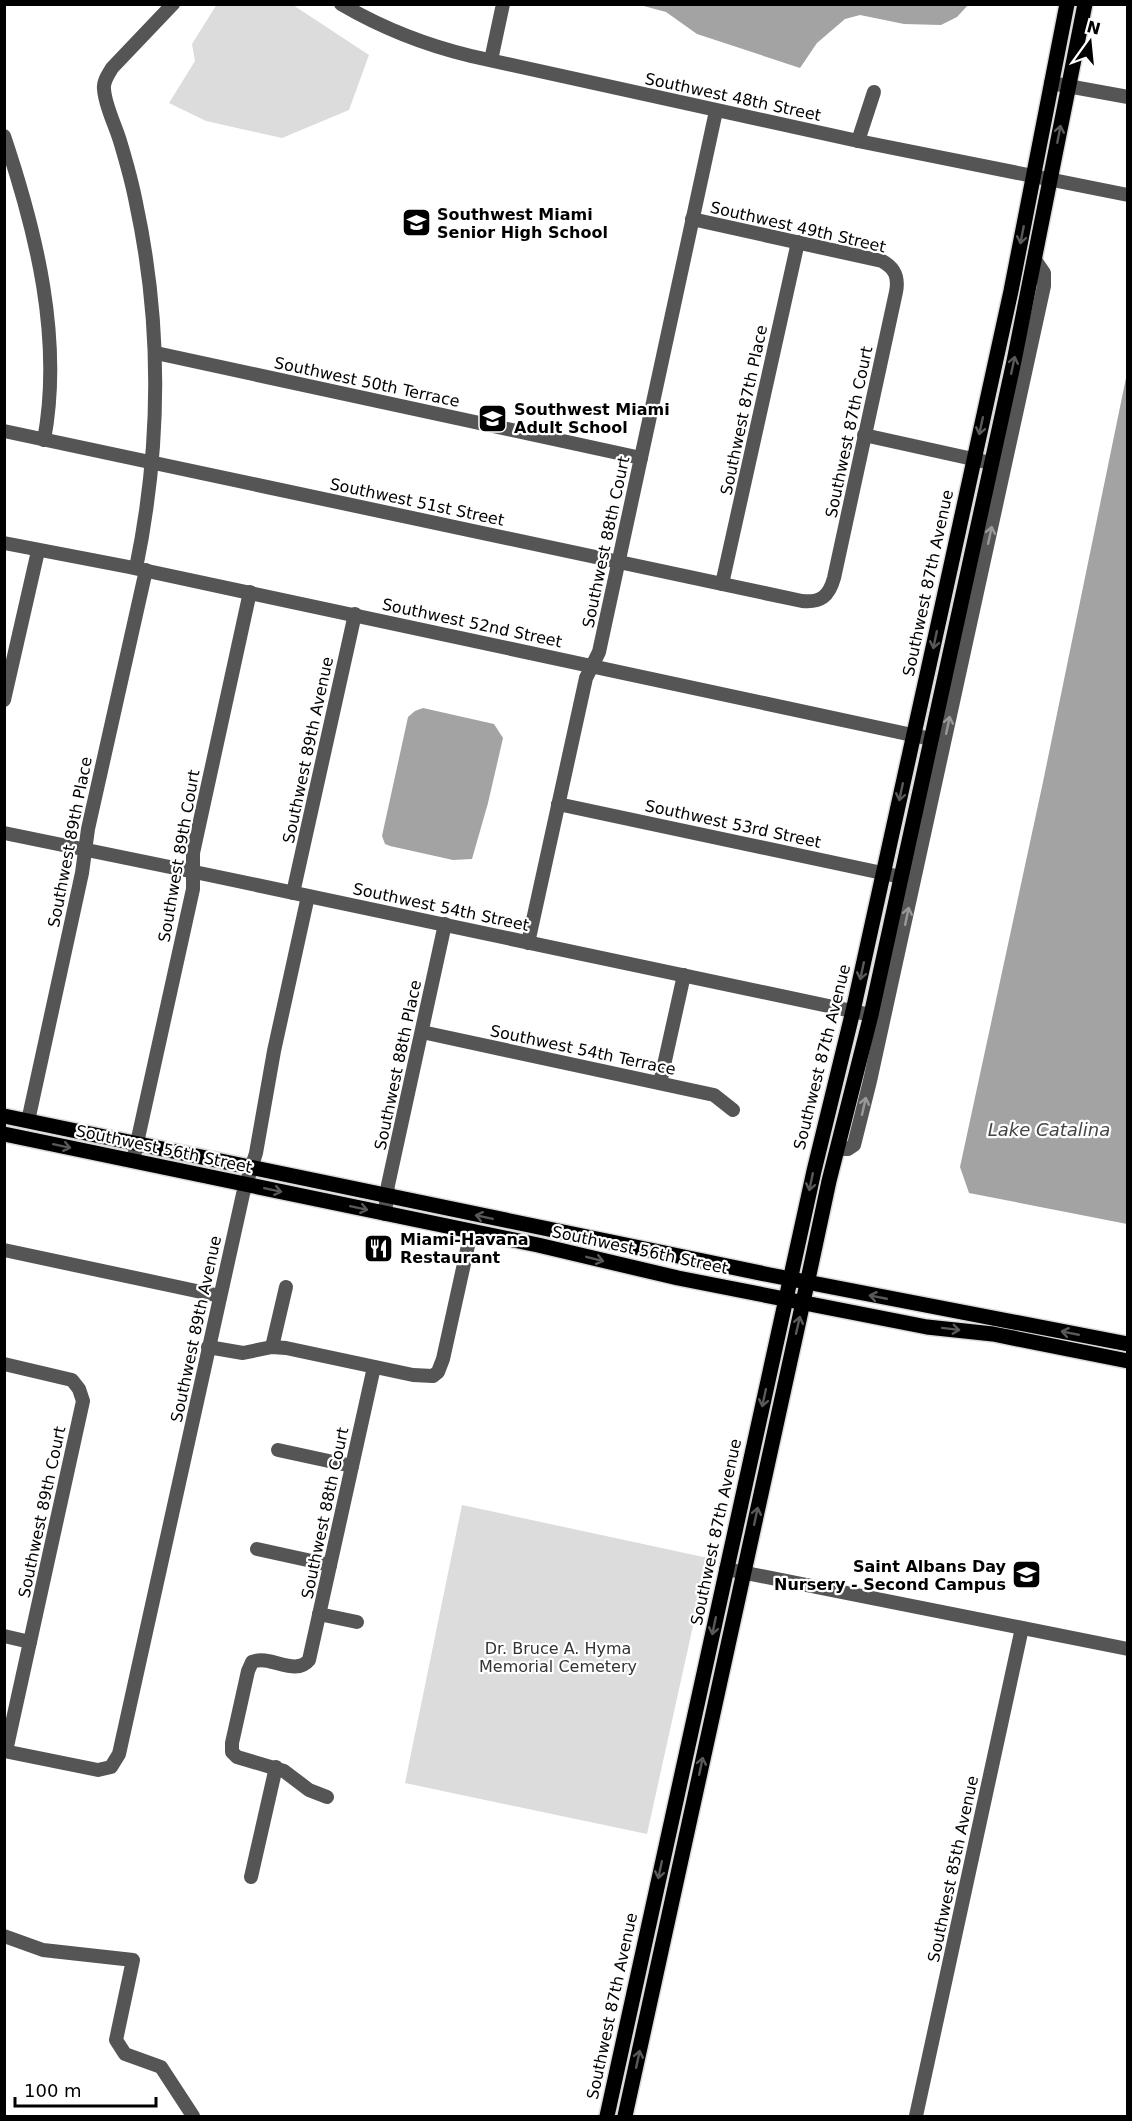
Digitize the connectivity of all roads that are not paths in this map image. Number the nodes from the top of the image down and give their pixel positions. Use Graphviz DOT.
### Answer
graph roads {
  1 [pos="341,4"];
  2 [pos="503,4"];
  3 [pos="1067,4"];
  4 [pos="1085,4"];
  5 [pos="166,7"];
  6 [pos="491,60"];
  7 [pos="1051,83"];
  8 [pos="1068,86"];
  9 [pos="874,92"];
  10 [pos="1128,97"];
  11 [pos="716,111"];
  12 [pos="4,136"];
  13 [pos="858,141"];
  14 [pos="1033,177"];
  15 [pos="1050,181"];
  16 [pos="1128,195"];
  17 [pos="692,219"];
  18 [pos="798,242"];
  19 [pos="1035,260"];
  20 [pos="894,270"];
  21 [pos="156,353"];
  22 [pos="4,431"];
  23 [pos="864,435"];
  24 [pos="44,440"];
  25 [pos="641,458"];
  26 [pos="974,459"];
  27 [pos="152,462"];
  28 [pos="991,463"];
  29 [pos="4,543"];
  30 [pos="38,550"];
  31 [pos="618,561"];
  32 [pos="141,569"];
  33 [pos="722,584"];
  34 [pos="250,592"];
  35 [pos="823,599"];
  36 [pos="943,602"];
  37 [pos="967,608"];
  38 [pos="355,614"];
  39 [pos="592,665"];
  40 [pos="4,700"];
  41 [pos="914,735"];
  42 [pos="931,739"];
  43 [pos="558,804"];
  44 [pos="4,834"];
  45 [pos="85,850"];
  46 [pos="193,872"];
  47 [pos="883,873"];
  48 [pos="901,877"];
  49 [pos="293,893"];
  50 [pos="308,896"];
  51 [pos="445,924"];
  52 [pos="528,942"];
  53 [pos="684,975"];
  54 [pos="853,1011"];
  55 [pos="871,1015"];
  56 [pos="422,1032"];
  57 [pos="660,1083"];
  58 [pos="733,1110"];
  59 [pos="4,1116"];
  60 [pos="28,1121"];
  61 [pos="825,1126"];
  62 [pos="4,1134"];
  63 [pos="137,1144"];
  64 [pos="837,1149"];
  65 [pos="133,1161"];
  66 [pos="252,1168"];
  67 [pos="245,1185"];
  68 [pos="387,1197"];
  69 [pos="385,1214"];
  70 [pos="471,1232"];
  71 [pos="4,1250"];
  72 [pos="790,1279"];
  73 [pos="807,1283"];
  74 [pos="286,1287"];
  75 [pos="220,1296"];
  76 [pos="786,1299"];
  77 [pos="803,1302"];
  78 [pos="1128,1344"];
  79 [pos="208,1347"];
  80 [pos="272,1347"];
  81 [pos="1128,1361"];
  82 [pos="4,1364"];
  83 [pos="374,1367"];
  84 [pos="278,1450"];
  85 [pos="352,1466"];
  86 [pos="256,1549"];
  87 [pos="330,1564"];
  88 [pos="726,1569"];
  89 [pos="744,1573"];
  90 [pos="320,1614"];
  91 [pos="357,1622"];
  92 [pos="1022,1628"];
  93 [pos="4,1636"];
  94 [pos="30,1642"];
  95 [pos="1128,1649"];
  96 [pos="696,1711"];
  97 [pos="713,1715"];
  98 [pos="5,1751"];
  99 [pos="276,1767"];
  100 [pos="327,1797"];
  101 [pos="675,1804"];
  102 [pos="692,1809"];
  103 [pos="665,1848"];
  104 [pos="683,1852"];
  105 [pos="251,1877"];
  106 [pos="647,1934"];
  107 [pos="4,1936"];
  108 [pos="664,1938"];
  109 [pos="613,2087"];
  110 [pos="631,2091"];
  111 [pos="193,2116"];
  112 [pos="607,2116"];
  113 [pos="625,2116"];
  114 [pos="916,2116"];
  1 -- 6 [label="street, Southwest 48th Street"];
  2 -- 6 [label="street"];
  3 -- 7 [label="main road, Southwest 87th Avenue"];
  4 -- 8 [label="main road"];
  5 -- 21 [label="street, Southwest 89th Place"];
  6 -- 11 [label="street, Southwest 48th Street"];
  7 -- 8 [label="street"];
  7 -- 14 [label="main road, Southwest 87th Avenue"];
  8 -- 10 [label="street"];
  15 -- 8 [label="main road, one-way"];
  9 -- 13 [label="street"];
  11 -- 13 [label="street, Southwest 48th Street"];
  11 -- 17 [label="street, Southwest 88th Court"];
  12 -- 24 [label="street"];
  13 -- 14 [label="street, Southwest 48th Street"];
  14 -- 15 [label="street, Southwest 48th Street"];
  14 -- 26 [label="main road, Southwest 87th Avenue, one-way"];
  15 -- 16 [label="street, Southwest 48th Street"];
  15 -- 19 [label="main road"];
  17 -- 18 [label="street, Southwest 49th Street"];
  17 -- 25 [label="street, Southwest 88th Court"];
  18 -- 20 [label="street, Southwest 49th Street"];
  18 -- 33 [label="street, Southwest 87th Place"];
  28 -- 19 [label="main road, one-way"];
  37 -- 19 [label="street, one-way"];
  20 -- 23 [label="street, Southwest 87th Court"];
  21 -- 25 [label="street, Southwest 50th Terrace"];
  21 -- 27 [label="street, Southwest 89th Place"];
  22 -- 24 [label="street, Southwest 51st Street"];
  23 -- 26 [label="street"];
  23 -- 35 [label="street, Southwest 87th Court"];
  24 -- 27 [label="street, Southwest 51st Street"];
  25 -- 31 [label="street, Southwest 88th Court"];
  26 -- 28 [label="street"];
  26 -- 36 [label="main road, Southwest 87th Avenue"];
  27 -- 31 [label="street, Southwest 51st Street"];
  27 -- 32 [label="street, Southwest 89th Place"];
  28 -- 37 [label="main road"];
  29 -- 30 [label="street, Southwest 52nd Street"];
  30 -- 32 [label="street, Southwest 52nd Street"];
  30 -- 40 [label="street"];
  31 -- 33 [label="street, Southwest 51st Street"];
  31 -- 39 [label="street, Southwest 88th Court"];
  32 -- 34 [label="street, Southwest 52nd Street"];
  32 -- 45 [label="street, Southwest 89th Place"];
  33 -- 35 [label="street, Southwest 51st Street"];
  34 -- 38 [label="street, Southwest 52nd Street"];
  34 -- 46 [label="street, Southwest 89th Court"];
  36 -- 37 [label="main road"];
  36 -- 41 [label="main road, Southwest 87th Avenue, one-way"];
  37 -- 42 [label="main road"];
  64 -- 37 [label="street, one-way"];
  38 -- 39 [label="street, Southwest 52nd Street"];
  38 -- 49 [label="street, Southwest 89th Avenue"];
  39 -- 41 [label="street, Southwest 52nd Street"];
  39 -- 43 [label="street, Southwest 88th Court"];
  41 -- 42 [label="street, Southwest 52nd Street"];
  41 -- 47 [label="main road, Southwest 87th Avenue, one-way"];
  42 -- 48 [label="main road"];
  43 -- 47 [label="street, Southwest 53rd Street"];
  43 -- 52 [label="street, Southwest 88th Court"];
  44 -- 45 [label="street, Southwest 54th Street"];
  45 -- 46 [label="street, Southwest 54th Street"];
  45 -- 60 [label="street, Southwest 89th Place"];
  46 -- 49 [label="street, Southwest 54th Street"];
  46 -- 63 [label="street, Southwest 89th Court"];
  47 -- 48 [label="street, Southwest 53rd Street"];
  47 -- 54 [label="main road, Southwest 87th Avenue, one-way"];
  48 -- 55 [label="main road"];
  49 -- 50 [label="street, Southwest 54th Street"];
  50 -- 51 [label="street, Southwest 54th Street"];
  50 -- 66 [label="street, Southwest 89th Avenue"];
  51 -- 52 [label="street, Southwest 54th Street"];
  51 -- 56 [label="street, Southwest 88th Place"];
  52 -- 53 [label="street, Southwest 54th Street"];
  53 -- 54 [label="street, Southwest 54th Street"];
  53 -- 57 [label="street"];
  54 -- 55 [label="street, Southwest 54th Street"];
  54 -- 61 [label="main road, Southwest 87th Avenue"];
  55 -- 64 [label="main road"];
  56 -- 57 [label="street, Southwest 54th Terrace"];
  56 -- 68 [label="street, Southwest 88th Place"];
  57 -- 58 [label="street, Southwest 54th Terrace"];
  59 -- 60 [label="main road, Southwest 56th Street"];
  60 -- 63 [label="main road, Southwest 56th Street"];
  61 -- 64 [label="main road"];
  61 -- 72 [label="main road, Southwest 87th Avenue, one-way"];
  62 -- 65 [label="main road, Southwest 56th Street, one-way"];
  63 -- 65 [label="street, Southwest 89th Court"];
  63 -- 66 [label="main road, Southwest 56th Street"];
  64 -- 73 [label="main road"];
  65 -- 67 [label="main road, Southwest 56th Street"];
  66 -- 67 [label="street, Southwest 89th Avenue"];
  66 -- 68 [label="main road, Southwest 56th Street"];
  67 -- 69 [label="main road, Southwest 56th Street, one-way"];
  67 -- 75 [label="street, Southwest 89th Avenue"];
  68 -- 69 [label="street, Southwest 88th Place"];
  72 -- 68 [label="main road, Southwest 56th Street, one-way"];
  69 -- 70 [label="main road, Southwest 56th Street"];
  70 -- 76 [label="main road, Southwest 56th Street, one-way"];
  70 -- 83 [label="street"];
  71 -- 75 [label="street"];
  72 -- 73 [label="main road, Southwest 56th Street"];
  72 -- 76 [label="main road, Southwest 87th Avenue"];
  73 -- 77 [label="main road"];
  78 -- 73 [label="main road, Southwest 56th Street, one-way"];
  74 -- 80 [label="street"];
  75 -- 79 [label="street, Southwest 89th Avenue"];
  76 -- 77 [label="main road, Southwest 56th Street"];
  76 -- 88 [label="main road, Southwest 87th Avenue, one-way"];
  77 -- 81 [label="main road, Southwest 56th Street, one-way"];
  89 -- 77 [label="main road, one-way"];
  79 -- 80 [label="street"];
  79 -- 98 [label="street, Southwest 89th Avenue"];
  80 -- 83 [label="street"];
  82 -- 94 [label="street, Southwest 89th Court"];
  83 -- 85 [label="street, Southwest 88th Court"];
  84 -- 85 [label="street"];
  85 -- 87 [label="street, Southwest 88th Court"];
  86 -- 87 [label="street"];
  87 -- 90 [label="street, Southwest 88th Court"];
  88 -- 89 [label="street"];
  88 -- 96 [label="main road, Southwest 87th Avenue, one-way"];
  89 -- 92 [label="street"];
  89 -- 97 [label="main road"];
  90 -- 91 [label="street"];
  90 -- 99 [label="street, Southwest 88th Court"];
  92 -- 95 [label="street"];
  92 -- 114 [label="street, Southwest 85th Avenue"];
  93 -- 94 [label="street"];
  94 -- 98 [label="street, Southwest 89th Court"];
  96 -- 97 [label="main road"];
  96 -- 101 [label="main road, Southwest 87th Avenue"];
  102 -- 97 [label="main road, one-way"];
  99 -- 100 [label="street"];
  99 -- 105 [label="street"];
  101 -- 102 [label="main road"];
  101 -- 103 [label="main road, Southwest 87th Avenue"];
  102 -- 104 [label="main road"];
  103 -- 104 [label="main road"];
  103 -- 106 [label="main road, Southwest 87th Avenue, one-way"];
  104 -- 108 [label="main road"];
  106 -- 108 [label="main road"];
  106 -- 109 [label="main road, Southwest 87th Avenue"];
  107 -- 111 [label="street"];
  110 -- 108 [label="main road, one-way"];
  109 -- 110 [label="main road"];
  109 -- 112 [label="main road, Southwest 87th Avenue"];
  110 -- 113 [label="main road"];
}
